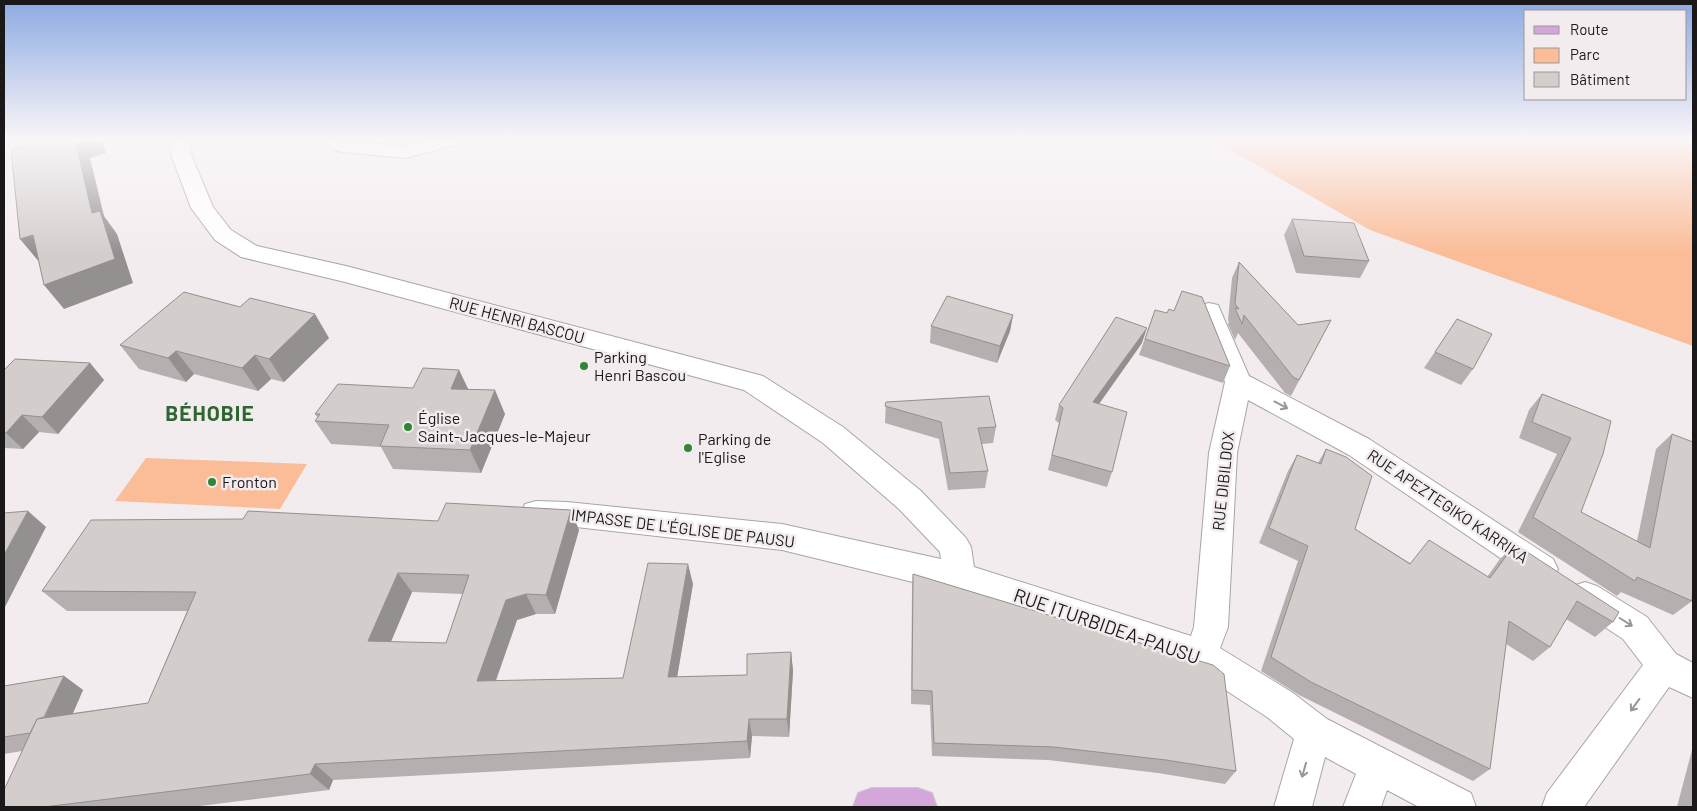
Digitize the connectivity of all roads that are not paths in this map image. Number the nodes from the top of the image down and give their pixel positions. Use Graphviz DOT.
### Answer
graph roads {
  1 [pos="190,178"];
  2 [pos="1209,311"];
  3 [pos="1238,382"];
  4 [pos="510,512"];
  5 [pos="960,576"];
  6 [pos="1206,641"];
  7 [pos="1679,674"];
  8 [pos="1314,732"];
  9 [pos="1378,765"];
  10 [pos="872,807"];
  11 [pos="918,807"];
  12 [pos="1293,807"];
  13 [pos="1362,807"];
  14 [pos="1457,807"];
  15 [pos="1561,807"];
  1 -- 5 [label="street, RUE HENRI BASCOU"];
  2 -- 3 [label="street"];
  3 -- 6 [label="street, RUE DIBILDOX"];
  3 -- 7 [label="street, RUE APEZTEGIKO KARRIKA, one-way"];
  4 -- 5 [label="street, IMPASSE DE L'ÉGLISE DE PAUSU"];
  5 -- 6 [label="street, RUE ITURBIDEA-PAUSU"];
  6 -- 8 [label="street, RUE ITURBIDEA-PAUSU"];
  7 -- 15 [label="street, one-way"];
  8 -- 9 [label="street, RUE ITURBIDEA-PAUSU"];
  8 -- 12 [label="street, one-way"];
  9 -- 13 [label="street"];
  9 -- 14 [label="street, RUE ITURBIDEA-PAUSU"];
  10 -- 11 [label="main road"];
}
